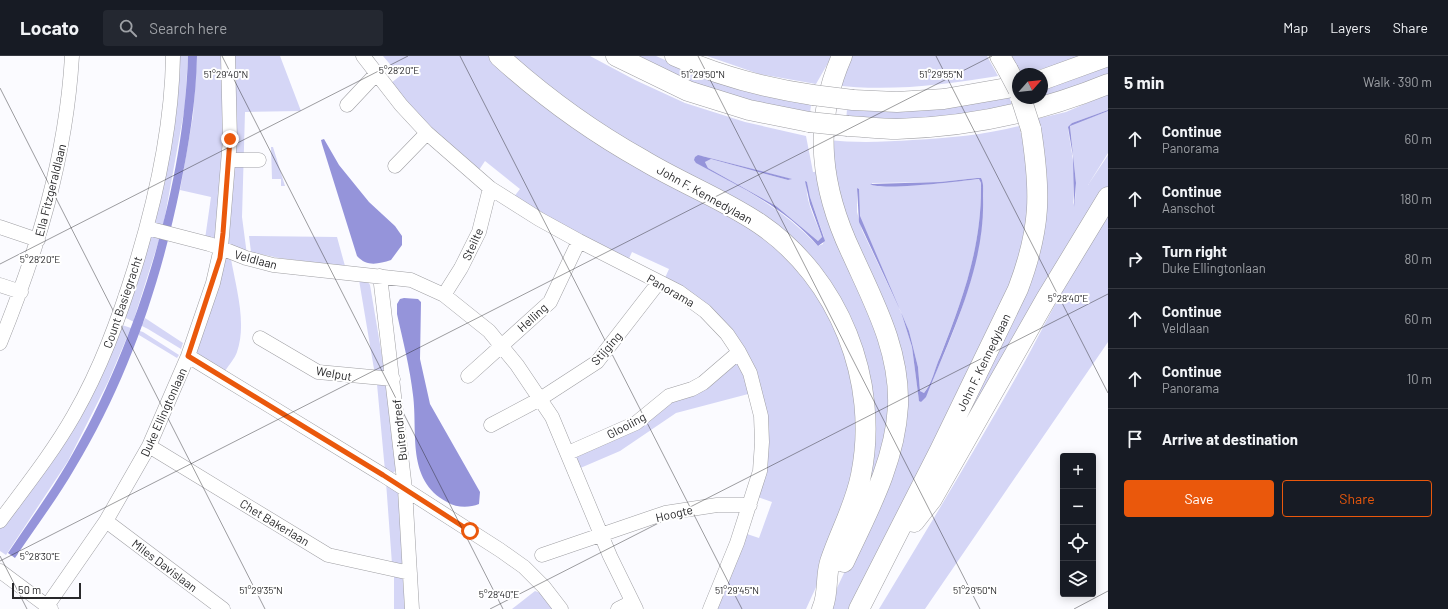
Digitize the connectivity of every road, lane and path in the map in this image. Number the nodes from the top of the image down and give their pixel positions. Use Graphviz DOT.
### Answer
graph roads {
  1 [pos="72,56"];
  2 [pos="173,56"];
  3 [pos="228,56"];
  4 [pos="363,56"];
  5 [pos="499,56"];
  6 [pos="616,56"];
  7 [pos="675,56"];
  8 [pos="842,56"];
  9 [pos="1108,56"];
  10 [pos="1008,71"];
  11 [pos="377,73"];
  12 [pos="1048,78"];
  13 [pos="1108,84"];
  14 [pos="1023,104"];
  15 [pos="347,105"];
  16 [pos="427,132"];
  17 [pos="229,160"];
  18 [pos="259,160"];
  19 [pos="395,166"];
  20 [pos="490,188"];
  21 [pos="1108,197"];
  22 [pos="0,227"];
  23 [pos="152,229"];
  24 [pos="38,240"];
  25 [pos="579,241"];
  26 [pos="221,248"];
  27 [pos="380,276"];
  28 [pos="659,282"];
  29 [pos="0,285"];
  30 [pos="21,292"];
  31 [pos="444,295"];
  32 [pos="260,338"];
  33 [pos="0,343"];
  34 [pos="501,346"];
  35 [pos="739,352"];
  36 [pos="188,356"];
  37 [pos="468,376"];
  38 [pos="393,379"];
  39 [pos="540,399"];
  40 [pos="491,425"];
  41 [pos="149,446"];
  42 [pos="568,453"];
  43 [pos="405,489"];
  44 [pos="750,505"];
  45 [pos="0,521"];
  46 [pos="106,521"];
  47 [pos="601,535"];
  48 [pos="542,555"];
  49 [pos="880,569"];
  50 [pos="0,571"];
  51 [pos="410,573"];
  52 [pos="824,604"];
  53 [pos="634,606"];
  54 [pos="49,607"];
  55 [pos="224,609"];
  56 [pos="412,609"];
  57 [pos="561,609"];
  58 [pos="618,609"];
  59 [pos="710,609"];
  60 [pos="859,609"];
  1 -- 24 [label="street, Ella Fitzgeraldlaan"];
  2 -- 23 [label="street, Count Basiegracht"];
  3 -- 17 [label="street"];
  4 -- 11 [label="street, Panorama"];
  5 -- 52 [label="highway, John F. Kennedylaan"];
  6 -- 13 [label="highway, bridge"];
  7 -- 10 [label="highway, bridge"];
  8 -- 52 [label="highway"];
  9 -- 12 [label="highway"];
  11 -- 15 [label="street"];
  11 -- 16 [label="street, Panorama"];
  14 -- 49 [label="highway, John F. Kennedylaan, bridge"];
  16 -- 19 [label="street"];
  16 -- 20 [label="street, Panorama"];
  17 -- 18 [label="street"];
  17 -- 26 [label="street, Veldlaan"];
  20 -- 25 [label="street, Panorama"];
  20 -- 31 [label="street, Steilte"];
  21 -- 49 [label="highway"];
  22 -- 24 [label="street"];
  23 -- 26 [label="street"];
  23 -- 45 [label="street, Count Basiegracht"];
  24 -- 30 [label="street, Ella Fitzgeraldlaan"];
  25 -- 28 [label="street, Panorama"];
  25 -- 34 [label="street, Helling"];
  26 -- 27 [label="street, Veldlaan"];
  26 -- 36 [label="street, Duke Ellingtonlaan"];
  27 -- 31 [label="street"];
  27 -- 38 [label="street, Buitendreef"];
  28 -- 35 [label="street, Panorama"];
  28 -- 39 [label="street, Stijging"];
  29 -- 30 [label="street"];
  30 -- 33 [label="street, Ella Fitzgeraldlaan"];
  31 -- 34 [label="street"];
  32 -- 38 [label="street, Welput"];
  34 -- 37 [label="street"];
  34 -- 39 [label="street"];
  35 -- 42 [label="street, Glooiing"];
  35 -- 44 [label="street, Panorama"];
  36 -- 41 [label="street, Duke Ellingtonlaan"];
  36 -- 43 [label="street"];
  38 -- 43 [label="street, Buitendreef"];
  39 -- 40 [label="street"];
  39 -- 42 [label="street"];
  41 -- 46 [label="street, Duke Ellingtonlaan"];
  41 -- 51 [label="street, Chet Bakerlaan"];
  42 -- 47 [label="street"];
  43 -- 51 [label="street, Buitendreef"];
  43 -- 57 [label="street"];
  44 -- 47 [label="street, Hoogte"];
  44 -- 59 [label="street, Panorama"];
  46 -- 54 [label="street, Duke Ellingtonlaan"];
  46 -- 55 [label="street, Miles Davislaan"];
  47 -- 48 [label="street"];
  47 -- 53 [label="street"];
  49 -- 60 [label="highway, John F. Kennedylaan"];
  50 -- 54 [label="street"];
  51 -- 56 [label="street, Buitendreef"];
  53 -- 58 [label="street"];
}
